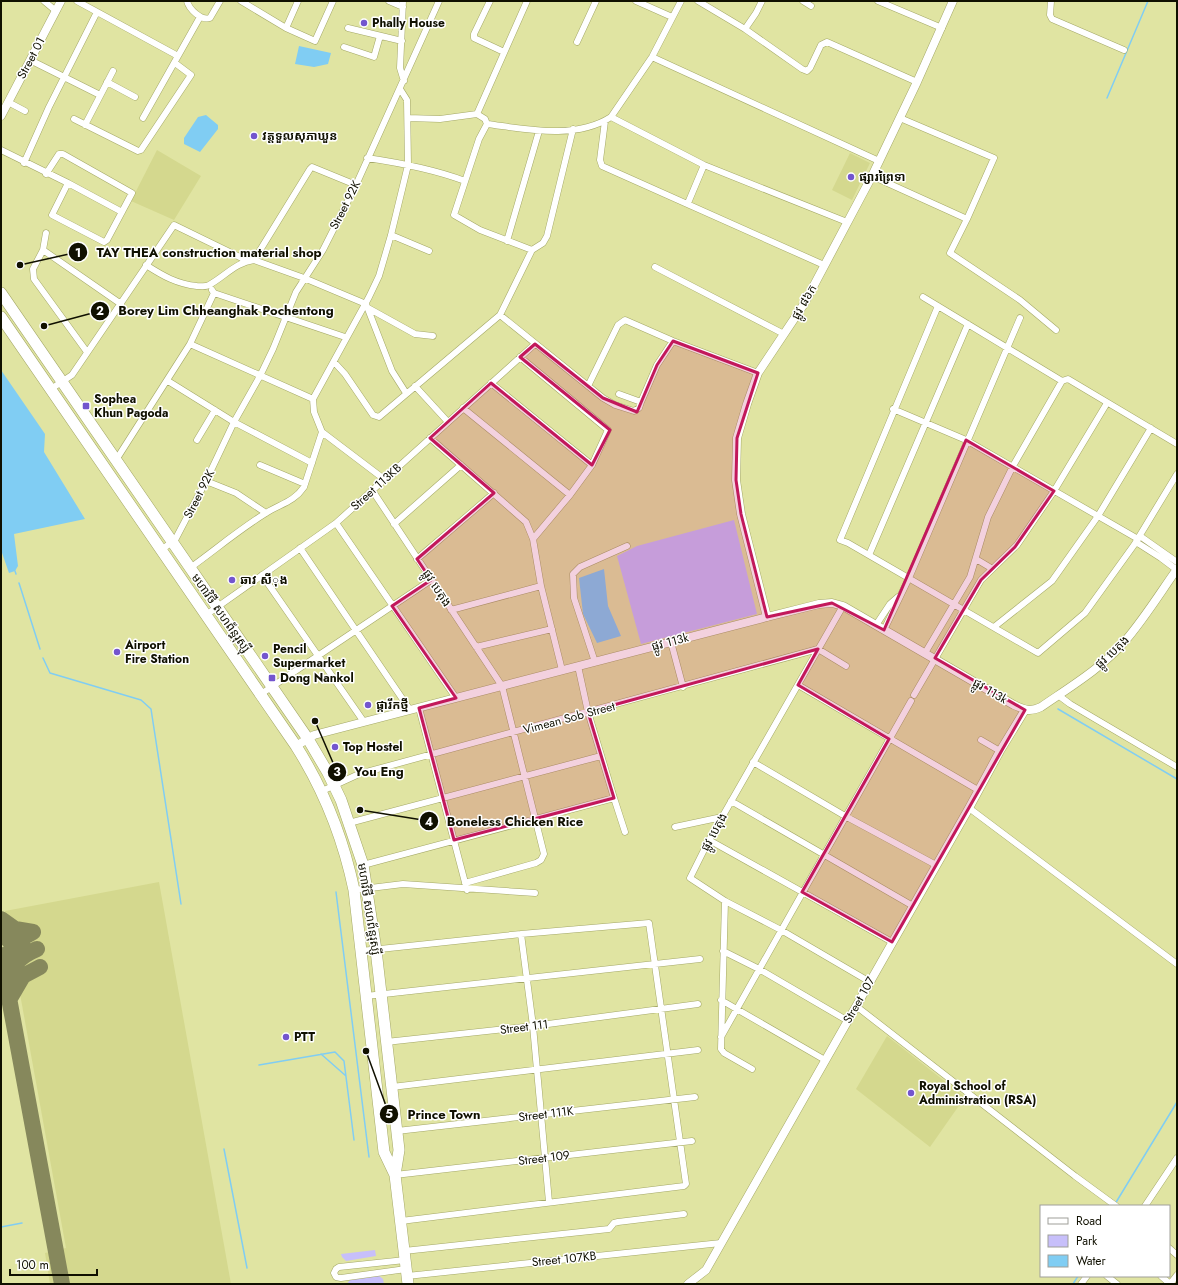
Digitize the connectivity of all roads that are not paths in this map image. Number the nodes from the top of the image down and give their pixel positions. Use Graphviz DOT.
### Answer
graph roads {
  1 [pos="44,1"];
  2 [pos="62,1"];
  3 [pos="77,1"];
  4 [pos="187,1"];
  5 [pos="220,1"];
  6 [pos="241,1"];
  7 [pos="298,1"];
  8 [pos="333,1"];
  9 [pos="389,1"];
  10 [pos="439,1"];
  11 [pos="490,1"];
  12 [pos="527,1"];
  13 [pos="596,1"];
  14 [pos="636,1"];
  15 [pos="681,1"];
  16 [pos="698,1"];
  17 [pos="762,1"];
  18 [pos="803,1"];
  19 [pos="878,1"];
  20 [pos="953,1"];
  21 [pos="1051,1"];
  22 [pos="403,4"];
  23 [pos="811,6"];
  24 [pos="56,11"];
  25 [pos="97,12"];
  26 [pos="200,17"];
  27 [pos="672,17"];
  28 [pos="286,28"];
  29 [pos="348,28"];
  30 [pos="942,28"];
  31 [pos="745,29"];
  32 [pos="380,36"];
  33 [pos="402,41"];
  34 [pos="577,42"];
  35 [pos="344,47"];
  36 [pos="1124,50"];
  37 [pos="504,52"];
  38 [pos="178,56"];
  39 [pos="652,57"];
  40 [pos="30,60"];
  41 [pos="175,63"];
  42 [pos="113,71"];
  43 [pos="64,77"];
  44 [pos="404,80"];
  45 [pos="107,82"];
  46 [pos="918,82"];
  47 [pos="400,89"];
  48 [pos="100,95"];
  49 [pos="135,97"];
  50 [pos="8,102"];
  51 [pos="25,111"];
  52 [pos="477,114"];
  53 [pos="1,116"];
  54 [pos="143,118"];
  55 [pos="408,118"];
  56 [pos="611,118"];
  57 [pos="900,118"];
  58 [pos="74,119"];
  59 [pos="605,121"];
  60 [pos="487,124"];
  61 [pos="85,125"];
  62 [pos="573,129"];
  63 [pos="539,131"];
  64 [pos="1,150"];
  65 [pos="367,158"];
  66 [pos="879,161"];
  67 [pos="24,163"];
  68 [pos="408,165"];
  69 [pos="704,165"];
  70 [pos="46,174"];
  71 [pos="872,176"];
  72 [pos="466,181"];
  73 [pos="68,183"];
  74 [pos="356,185"];
  75 [pos="688,203"];
  76 [pos="122,212"];
  77 [pos="967,219"];
  78 [pos="847,222"];
  79 [pos="46,233"];
  80 [pos="391,235"];
  81 [pos="507,240"];
  82 [pos="43,250"];
  83 [pos="532,250"];
  84 [pos="429,251"];
  85 [pos="251,261"];
  86 [pos="146,265"];
  87 [pos="824,265"];
  88 [pos="655,267"];
  89 [pos="304,278"];
  90 [pos="207,286"];
  91 [pos="1,293"];
  92 [pos="214,293"];
  93 [pos="924,297"];
  94 [pos="120,304"];
  95 [pos="367,306"];
  96 [pos="938,306"];
  97 [pos="500,315"];
  98 [pos="1,317"];
  99 [pos="285,318"];
  100 [pos="1020,318"];
  101 [pos="968,324"];
  102 [pos="1056,330"];
  103 [pos="784,334"];
  104 [pos="433,336"];
  105 [pos="345,337"];
  106 [pos="673,341"];
  107 [pos="190,344"];
  108 [pos="535,344"];
  109 [pos="1007,347"];
  110 [pos="87,352"];
  111 [pos="520,357"];
  112 [pos="334,362"];
  113 [pos="758,373"];
  114 [pos="260,376"];
  115 [pos="1062,380"];
  116 [pos="168,381"];
  117 [pos="62,382"];
  118 [pos="492,383"];
  119 [pos="416,386"];
  120 [pos="588,386"];
  121 [pos="51,390"];
  122 [pos="406,393"];
  123 [pos="619,394"];
  124 [pos="313,399"];
  125 [pos="641,402"];
  126 [pos="1107,403"];
  127 [pos="463,408"];
  128 [pos="894,409"];
  129 [pos="215,410"];
  130 [pos="234,422"];
  131 [pos="448,422"];
  132 [pos="927,422"];
  133 [pos="1151,428"];
  134 [pos="322,432"];
  135 [pos="430,438"];
  136 [pos="197,440"];
  137 [pos="966,440"];
  138 [pos="1177,444"];
  139 [pos="116,460"];
  140 [pos="312,463"];
  141 [pos="461,464"];
  142 [pos="260,465"];
  143 [pos="592,465"];
  144 [pos="1013,466"];
  145 [pos="1177,474"];
  146 [pos="384,479"];
  147 [pos="206,481"];
  148 [pos="305,484"];
  149 [pos="372,490"];
  150 [pos="1054,490"];
  151 [pos="494,493"];
  152 [pos="570,495"];
  153 [pos="266,513"];
  154 [pos="1098,516"];
  155 [pos="336,523"];
  156 [pos="394,524"];
  157 [pos="533,539"];
  158 [pos="1138,539"];
  159 [pos="172,542"];
  160 [pos="627,546"];
  161 [pos="300,548"];
  162 [pos="161,550"];
  163 [pos="869,555"];
  164 [pos="418,559"];
  165 [pos="976,559"];
  166 [pos="1177,562"];
  167 [pos="190,568"];
  168 [pos="991,568"];
  169 [pos="1177,570"];
  170 [pos="262,575"];
  171 [pos="908,578"];
  172 [pos="431,580"];
  173 [pos="541,586"];
  174 [pos="899,596"];
  175 [pos="954,604"];
  176 [pos="392,606"];
  177 [pos="843,606"];
  178 [pos="217,607"];
  179 [pos="963,609"];
  180 [pos="451,610"];
  181 [pos="206,615"];
  182 [pos="767,617"];
  183 [pos="876,625"];
  184 [pos="994,627"];
  185 [pos="552,629"];
  186 [pos="884,630"];
  187 [pos="355,631"];
  188 [pos="671,642"];
  189 [pos="476,647"];
  190 [pos="818,649"];
  191 [pos="925,653"];
  192 [pos="318,656"];
  193 [pos="935,658"];
  194 [pos="595,662"];
  195 [pos="578,666"];
  196 [pos="846,666"];
  197 [pos="562,670"];
  198 [pos="798,685"];
  199 [pos="502,686"];
  200 [pos="272,687"];
  201 [pos="682,687"];
  202 [pos="261,694"];
  203 [pos="1058,695"];
  204 [pos="456,698"];
  205 [pos="418,708"];
  206 [pos="410,710"];
  207 [pos="1025,710"];
  208 [pos="588,712"];
  209 [pos="364,722"];
  210 [pos="512,733"];
  211 [pos="308,739"];
  212 [pos="889,739"];
  213 [pos="981,740"];
  214 [pos="296,746"];
  215 [pos="1000,751"];
  216 [pos="431,754"];
  217 [pos="601,756"];
  218 [pos="754,762"];
  219 [pos="1177,767"];
  220 [pos="524,776"];
  221 [pos="334,784"];
  222 [pos="978,790"];
  223 [pos="322,791"];
  224 [pos="442,797"];
  225 [pos="614,798"];
  226 [pos="731,801"];
  227 [pos="969,808"];
  228 [pos="845,816"];
  229 [pos="722,817"];
  230 [pos="534,819"];
  231 [pos="349,823"];
  232 [pos="675,827"];
  233 [pos="625,832"];
  234 [pos="454,840"];
  235 [pos="709,840"];
  236 [pos="824,854"];
  237 [pos="362,865"];
  238 [pos="936,865"];
  239 [pos="465,883"];
  240 [pos="367,888"];
  241 [pos="354,890"];
  242 [pos="467,890"];
  243 [pos="802,892"];
  244 [pos="535,893"];
  245 [pos="725,901"];
  246 [pos="913,906"];
  247 [pos="781,930"];
  248 [pos="521,934"];
  249 [pos="892,942"];
  250 [pos="376,950"];
  251 [pos="361,951"];
  252 [pos="723,951"];
  253 [pos="700,959"];
  254 [pos="655,963"];
  255 [pos="1177,964"];
  256 [pos="759,969"];
  257 [pos="526,978"];
  258 [pos="870,982"];
  259 [pos="381,994"];
  260 [pos="366,996"];
  261 [pos="721,1000"];
  262 [pos="698,1004"];
  263 [pos="856,1006"];
  264 [pos="661,1008"];
  265 [pos="736,1008"];
  266 [pos="848,1021"];
  267 [pos="533,1026"];
  268 [pos="720,1036"];
  269 [pos="386,1042"];
  270 [pos="698,1050"];
  271 [pos="668,1054"];
  272 [pos="825,1060"];
  273 [pos="752,1069"];
  274 [pos="537,1070"];
  275 [pos="392,1087"];
  276 [pos="695,1096"];
  277 [pos="674,1099"];
  278 [pos="542,1114"];
  279 [pos="397,1131"];
  280 [pos="692,1141"];
  281 [pos="680,1142"];
  282 [pos="545,1158"];
  283 [pos="1177,1158"];
  284 [pos="395,1174"];
  285 [pos="549,1202"];
  286 [pos="1114,1205"];
  287 [pos="1145,1205"];
  288 [pos="684,1214"];
  289 [pos="401,1221"];
  290 [pos="721,1243"];
  291 [pos="342,1268"];
  292 [pos="406,1268"];
  293 [pos="1177,1275"];
  294 [pos="1108,1277"];
  295 [pos="1162,1277"];
  296 [pos="340,1280"];
  297 [pos="688,1284"];
  298 [pos="1117,1284"];
  299 [pos="1170,1284"];
  1 -- 24 [label="street"];
  2 -- 24 [label="street, Street 01"];
  3 -- 25 [label="street"];
  4 -- 26 [label="street"];
  5 -- 26 [label="street"];
  6 -- 28 [label="street"];
  7 -- 28 [label="street"];
  8 -- 28 [label="street"];
  9 -- 22 [label="street"];
  10 -- 44 [label="street, Street 92K"];
  11 -- 37 [label="street"];
  12 -- 37 [label="street"];
  13 -- 34 [label="street"];
  14 -- 27 [label="street"];
  15 -- 27 [label="street"];
  16 -- 31 [label="street"];
  17 -- 31 [label="street"];
  18 -- 23 [label="street"];
  19 -- 30 [label="street"];
  20 -- 30 [label="street, ផ្លូវ ៨៦ក"];
  21 -- 36 [label="street"];
  22 -- 33 [label="street"];
  24 -- 40 [label="street, Street 01"];
  25 -- 38 [label="street"];
  25 -- 43 [label="street"];
  26 -- 38 [label="street"];
  27 -- 39 [label="street"];
  29 -- 32 [label="street"];
  30 -- 46 [label="street, ផ្លូវ ៨៦ក"];
  31 -- 46 [label="street"];
  32 -- 33 [label="street"];
  32 -- 35 [label="street"];
  33 -- 44 [label="street"];
  37 -- 52 [label="street"];
  38 -- 41 [label="street"];
  39 -- 56 [label="street"];
  39 -- 66 [label="street"];
  40 -- 43 [label="street"];
  40 -- 50 [label="street, Street 01"];
  41 -- 54 [label="street"];
  41 -- 61 [label="street"];
  42 -- 45 [label="street"];
  43 -- 48 [label="street"];
  43 -- 67 [label="street"];
  44 -- 47 [label="street, Street 92K"];
  45 -- 48 [label="street"];
  45 -- 49 [label="street"];
  46 -- 57 [label="street, ផ្លូវ ៨៦ក"];
  47 -- 55 [label="street"];
  47 -- 65 [label="street, Street 92K"];
  48 -- 61 [label="street"];
  50 -- 51 [label="street"];
  50 -- 53 [label="street, Street 01"];
  52 -- 55 [label="street"];
  52 -- 60 [label="street"];
  55 -- 68 [label="street"];
  56 -- 59 [label="street"];
  56 -- 69 [label="street"];
  57 -- 66 [label="street, ផ្លូវ ៨៦ក"];
  57 -- 77 [label="street"];
  58 -- 61 [label="street"];
  59 -- 62 [label="street"];
  59 -- 75 [label="street"];
  60 -- 63 [label="street"];
  60 -- 72 [label="street"];
  62 -- 63 [label="street"];
  62 -- 83 [label="street"];
  63 -- 81 [label="street"];
  64 -- 67 [label="street"];
  65 -- 68 [label="street"];
  65 -- 74 [label="street, Street 92K"];
  66 -- 71 [label="street, ផ្លូវ ៨៦ក"];
  67 -- 70 [label="street"];
  68 -- 72 [label="street"];
  68 -- 80 [label="street"];
  69 -- 75 [label="street"];
  69 -- 78 [label="street"];
  70 -- 73 [label="street"];
  70 -- 76 [label="street"];
  71 -- 77 [label="street"];
  71 -- 78 [label="street, ផ្លូវ ៨៦ក"];
  72 -- 81 [label="street"];
  73 -- 76 [label="street"];
  73 -- 76 [label="street"];
  74 -- 85 [label="street"];
  74 -- 89 [label="street, Street 92K"];
  75 -- 87 [label="street"];
  77 -- 102 [label="street"];
  78 -- 87 [label="street, ផ្លូវ ៨៦ក"];
  79 -- 82 [label="street"];
  80 -- 84 [label="street"];
  80 -- 95 [label="street"];
  81 -- 83 [label="street"];
  82 -- 94 [label="street"];
  82 -- 110 [label="street"];
  83 -- 97 [label="street"];
  85 -- 86 [label="street"];
  85 -- 89 [label="street"];
  85 -- 90 [label="street"];
  86 -- 90 [label="street"];
  86 -- 94 [label="street"];
  87 -- 103 [label="street, ផ្លូវ ៨៦ក"];
  88 -- 103 [label="street"];
  89 -- 95 [label="street"];
  89 -- 99 [label="street, Street 92K"];
  90 -- 92 [label="street"];
  91 -- 117 [label="highway, មហាវិថី សហព័ន្ធរុស្ស៊ី"];
  92 -- 99 [label="street"];
  92 -- 107 [label="street"];
  93 -- 96 [label="street"];
  94 -- 110 [label="street"];
  95 -- 104 [label="street"];
  95 -- 105 [label="street"];
  95 -- 122 [label="street"];
  96 -- 101 [label="street"];
  96 -- 128 [label="street"];
  97 -- 108 [label="street"];
  97 -- 119 [label="street"];
  98 -- 121 [label="highway, មហាវិថី សហព័ន្ធរុស្ស៊ី"];
  99 -- 105 [label="street"];
  99 -- 114 [label="street, Street 92K"];
  100 -- 109 [label="street"];
  101 -- 109 [label="street"];
  101 -- 132 [label="street"];
  103 -- 113 [label="street, ផ្លូវ ៨៦ក"];
  105 -- 112 [label="street"];
  106 -- 113 [label="street"];
  106 -- 120 [label="street"];
  106 -- 125 [label="street"];
  107 -- 114 [label="street"];
  107 -- 116 [label="street"];
  108 -- 111 [label="street, Street 113KB"];
  108 -- 120 [label="street"];
  109 -- 115 [label="street"];
  109 -- 137 [label="street"];
  110 -- 117 [label="street"];
  111 -- 118 [label="street, Street 113KB"];
  111 -- 143 [label="street"];
  112 -- 122 [label="street"];
  112 -- 124 [label="street"];
  113 -- 182 [label="street, ផ្លូវ ៨៦ក"];
  114 -- 124 [label="street"];
  114 -- 130 [label="street, Street 92K"];
  115 -- 126 [label="street"];
  115 -- 144 [label="street"];
  116 -- 129 [label="street"];
  116 -- 139 [label="street"];
  117 -- 121 [label="street"];
  117 -- 139 [label="highway, មហាវិថី សហព័ន្ធរុស្ស៊ី"];
  118 -- 127 [label="street, Street 113KB"];
  118 -- 143 [label="street"];
  119 -- 122 [label="street"];
  119 -- 131 [label="street"];
  120 -- 125 [label="street"];
  121 -- 162 [label="highway, មហាវិថី សហព័ន្ធរុស្ស៊ី"];
  123 -- 125 [label="street"];
  124 -- 134 [label="street"];
  126 -- 133 [label="street"];
  126 -- 150 [label="street"];
  127 -- 131 [label="street, Street 113KB"];
  127 -- 152 [label="street"];
  128 -- 132 [label="street"];
  128 -- 163 [label="street"];
  129 -- 130 [label="street"];
  129 -- 136 [label="street"];
  130 -- 140 [label="street"];
  130 -- 147 [label="street, Street 92K"];
  131 -- 135 [label="street, Street 113KB"];
  132 -- 137 [label="street"];
  132 -- 163 [label="street"];
  133 -- 138 [label="street"];
  133 -- 154 [label="street"];
  134 -- 140 [label="street"];
  134 -- 146 [label="street"];
  135 -- 141 [label="street"];
  135 -- 146 [label="street, Street 113KB"];
  137 -- 144 [label="street"];
  137 -- 171 [label="street"];
  139 -- 159 [label="highway, មហាវិថី សហព័ន្ធរុស្ស៊ី"];
  140 -- 148 [label="street"];
  141 -- 151 [label="street"];
  141 -- 156 [label="street"];
  142 -- 148 [label="street"];
  143 -- 152 [label="street"];
  144 -- 150 [label="street"];
  144 -- 165 [label="street"];
  145 -- 158 [label="street"];
  146 -- 149 [label="street, Street 113KB"];
  147 -- 153 [label="street"];
  147 -- 159 [label="street, Street 92K"];
  148 -- 153 [label="street"];
  149 -- 155 [label="street, Street 113KB"];
  149 -- 156 [label="street, ផ្លូវ បេតុង"];
  150 -- 154 [label="street"];
  150 -- 168 [label="street"];
  151 -- 157 [label="street"];
  151 -- 164 [label="street"];
  152 -- 157 [label="street"];
  153 -- 167 [label="street"];
  154 -- 158 [label="street"];
  154 -- 184 [label="street"];
  155 -- 161 [label="street, Street 113KB"];
  155 -- 176 [label="street"];
  156 -- 164 [label="street, ផ្លូវ បេតុង"];
  157 -- 173 [label="street"];
  158 -- 166 [label="street"];
  158 -- 169 [label="street"];
  158 -- 184 [label="street"];
  159 -- 162 [label="street, Street 92K"];
  159 -- 167 [label="highway, មហាវិថី សហព័ន្ធរុស្ស៊ី"];
  160 -- 194 [label="street"];
  161 -- 170 [label="street, Street 113KB"];
  161 -- 187 [label="street"];
  162 -- 181 [label="highway, មហាវិថី សហព័ន្ធរុស្ស៊ី"];
  163 -- 171 [label="street"];
  164 -- 172 [label="street, ផ្លូវ បេតុង"];
  165 -- 168 [label="street"];
  165 -- 175 [label="street"];
  167 -- 178 [label="highway, មហាវិថី សហព័ន្ធរុស្ស៊ី"];
  168 -- 179 [label="street"];
  169 -- 203 [label="street, ផ្លូវ បេតុង"];
  170 -- 178 [label="street, Street 113KB"];
  170 -- 192 [label="street"];
  171 -- 174 [label="street"];
  171 -- 175 [label="street"];
  172 -- 176 [label="street"];
  172 -- 180 [label="street, ផ្លូវ បេតុង"];
  173 -- 180 [label="street"];
  173 -- 185 [label="street"];
  174 -- 183 [label="street"];
  174 -- 186 [label="street"];
  175 -- 179 [label="street"];
  175 -- 191 [label="street"];
  176 -- 187 [label="street"];
  176 -- 204 [label="street"];
  177 -- 182 [label="street, ផ្លូវ 113k"];
  177 -- 183 [label="street, ផ្លូវ 113k"];
  177 -- 190 [label="street, ផ្លូវ បេតុង"];
  178 -- 181 [label="street, Street 113KB"];
  178 -- 200 [label="highway, មហាវិថី សហព័ន្ធរុស្ស៊ី"];
  179 -- 184 [label="street"];
  179 -- 193 [label="street"];
  180 -- 189 [label="street, ផ្លូវ បេតុង"];
  181 -- 202 [label="highway, មហាវិថី សហព័ន្ធរុស្ស៊ី"];
  182 -- 188 [label="street, ផ្លូវ 113k"];
  183 -- 186 [label="street, ផ្លូវ 113k"];
  185 -- 189 [label="street"];
  185 -- 197 [label="street"];
  186 -- 191 [label="street, ផ្លូវ 113k"];
  187 -- 192 [label="street"];
  187 -- 206 [label="street"];
  188 -- 194 [label="street, ផ្លូវ 113k"];
  188 -- 201 [label="street"];
  189 -- 199 [label="street, ផ្លូវ បេតុង"];
  190 -- 196 [label="street"];
  190 -- 198 [label="street, ផ្លូវ បេតុង"];
  190 -- 201 [label="street, Vimean Sob Street"];
  191 -- 193 [label="street, ផ្លូវ 113k"];
  192 -- 200 [label="street"];
  192 -- 209 [label="street"];
  193 -- 207 [label="street, ផ្លូវ 113k"];
  193 -- 212 [label="street"];
  194 -- 195 [label="street, ផ្លូវ 113k"];
  195 -- 197 [label="street, ផ្លូវ 113k"];
  195 -- 208 [label="street"];
  197 -- 199 [label="street, ផ្លូវ 113k"];
  198 -- 212 [label="street"];
  198 -- 218 [label="street, ផ្លូវ បេតុង"];
  199 -- 204 [label="street, ផ្លូវ 113k"];
  199 -- 210 [label="street"];
  200 -- 202 [label="street"];
  200 -- 211 [label="highway, មហាវិថី សហព័ន្ធរុស្ស៊ី"];
  201 -- 208 [label="street, Vimean Sob Street"];
  202 -- 214 [label="highway, មហាវិថី សហព័ន្ធរុស្ស៊ី"];
  203 -- 207 [label="street, ផ្លូវ បេតុង"];
  203 -- 219 [label="street"];
  204 -- 205 [label="street, ផ្លូវ 113k"];
  205 -- 206 [label="street, ផ្លូវ 113k"];
  205 -- 216 [label="street"];
  206 -- 209 [label="street, ផ្លូវ 113k"];
  207 -- 215 [label="street, Street 107"];
  208 -- 210 [label="street, Vimean Sob Street"];
  208 -- 217 [label="street"];
  209 -- 211 [label="street, ផ្លូវ 113k"];
  210 -- 216 [label="street, Vimean Sob Street"];
  210 -- 220 [label="street"];
  211 -- 214 [label="street, ផ្លូវ 113k"];
  211 -- 221 [label="highway, មហាវិថី សហព័ន្ធរុស្ស៊ី"];
  212 -- 222 [label="street"];
  212 -- 228 [label="street"];
  213 -- 215 [label="street"];
  214 -- 223 [label="highway, មហាវិថី សហព័ន្ធរុស្ស៊ី"];
  215 -- 222 [label="street, Street 107"];
  216 -- 221 [label="street, Vimean Sob Street"];
  216 -- 224 [label="street"];
  217 -- 220 [label="street"];
  217 -- 225 [label="street"];
  218 -- 226 [label="street, ផ្លូវ បេតុង"];
  218 -- 228 [label="street"];
  220 -- 224 [label="street"];
  220 -- 230 [label="street"];
  221 -- 223 [label="street, Vimean Sob Street"];
  221 -- 231 [label="highway, មហាវិថី សហព័ន្ធរុស្ស៊ី"];
  222 -- 227 [label="street, Street 107"];
  223 -- 241 [label="highway, មហាវិថី សហព័ន្ធរុស្ស៊ី"];
  224 -- 231 [label="street"];
  224 -- 234 [label="street"];
  225 -- 230 [label="street"];
  225 -- 233 [label="street"];
  226 -- 229 [label="street, ផ្លូវ បេតុង"];
  226 -- 236 [label="street"];
  227 -- 238 [label="street, Street 107"];
  227 -- 255 [label="street"];
  228 -- 236 [label="street"];
  228 -- 238 [label="street"];
  229 -- 232 [label="street"];
  229 -- 235 [label="street, ផ្លូវ បេតុង"];
  230 -- 234 [label="street"];
  230 -- 239 [label="street"];
  231 -- 237 [label="highway, មហាវិថី សហព័ន្ធរុស្ស៊ី"];
  234 -- 237 [label="street"];
  234 -- 239 [label="street"];
  235 -- 243 [label="street"];
  235 -- 245 [label="street, ផ្លូវ បេតុង"];
  236 -- 243 [label="street"];
  236 -- 246 [label="street"];
  237 -- 240 [label="highway, មហាវិថី សហព័ន្ធរុស្ស៊ី"];
  238 -- 246 [label="street, Street 107"];
  239 -- 242 [label="street"];
  240 -- 241 [label="street"];
  240 -- 242 [label="street"];
  240 -- 250 [label="highway, មហាវិថី សហព័ន្ធរុស្ស៊ី"];
  241 -- 251 [label="highway, មហាវិថី សហព័ន្ធរុស្ស៊ី"];
  242 -- 244 [label="street"];
  243 -- 247 [label="street"];
  243 -- 249 [label="street"];
  245 -- 247 [label="street, ផ្លូវ បេតុង"];
  245 -- 252 [label="street"];
  246 -- 249 [label="street, Street 107"];
  247 -- 256 [label="street"];
  247 -- 258 [label="street, ផ្លូវ បេតុង"];
  248 -- 250 [label="street"];
  248 -- 254 [label="street"];
  248 -- 257 [label="street"];
  249 -- 258 [label="street, Street 107"];
  250 -- 251 [label="street"];
  250 -- 259 [label="highway, មហាវិថី សហព័ន្ធរុស្ស៊ី"];
  251 -- 260 [label="highway, មហាវិថី សហព័ន្ធរុស្ស៊ី"];
  252 -- 256 [label="street"];
  252 -- 261 [label="street"];
  253 -- 254 [label="street"];
  254 -- 257 [label="street"];
  254 -- 264 [label="street"];
  256 -- 265 [label="street"];
  256 -- 266 [label="street"];
  257 -- 259 [label="street"];
  257 -- 267 [label="street"];
  258 -- 263 [label="street, Street 107"];
  259 -- 260 [label="street"];
  259 -- 269 [label="highway, មហាវិថី សហព័ន្ធរុស្ស៊ី"];
  260 -- 284 [label="highway, មហាវិថី សហព័ន្ធរុស្ស៊ី"];
  261 -- 265 [label="street"];
  261 -- 268 [label="street"];
  262 -- 264 [label="street, Street 111"];
  263 -- 266 [label="street, Street 107"];
  263 -- 286 [label="street"];
  264 -- 267 [label="street, Street 111"];
  264 -- 271 [label="street"];
  265 -- 268 [label="street"];
  265 -- 272 [label="street"];
  266 -- 272 [label="street, Street 107"];
  267 -- 269 [label="street, Street 111"];
  267 -- 274 [label="street"];
  268 -- 273 [label="street"];
  269 -- 275 [label="highway, មហាវិថី សហព័ន្ធរុស្ស៊ី"];
  270 -- 271 [label="street"];
  271 -- 274 [label="street"];
  271 -- 277 [label="street"];
  272 -- 290 [label="street, Street 107"];
  274 -- 275 [label="street"];
  274 -- 278 [label="street"];
  275 -- 279 [label="highway, មហាវិថី សហព័ន្ធរុស្ស៊ី"];
  276 -- 277 [label="street, Street 111K"];
  277 -- 278 [label="street, Street 111K"];
  277 -- 281 [label="street"];
  278 -- 279 [label="street, Street 111K"];
  278 -- 282 [label="street"];
  279 -- 284 [label="highway, មហាវិថី សហព័ន្ធរុស្ស៊ី"];
  280 -- 281 [label="street, Street 109"];
  281 -- 282 [label="street, Street 109"];
  281 -- 285 [label="street"];
  282 -- 284 [label="street, Street 109"];
  282 -- 285 [label="street"];
  283 -- 287 [label="street"];
  284 -- 289 [label="highway, មហាវិថី សហព័ន្ធរុស្ស៊ី"];
  285 -- 289 [label="street"];
  288 -- 292 [label="street"];
  289 -- 292 [label="highway, មហាវិថី សហព័ន្ធរុស្ស៊ី"];
  290 -- 292 [label="street, Street 107KB"];
  290 -- 297 [label="street, Street 107"];
  291 -- 292 [label="street"];
  291 -- 296 [label="street"];
  291 -- 296 [label="street"];
  292 -- 296 [label="street"];
  293 -- 299 [label="street"];
  294 -- 298 [label="street"];
  295 -- 299 [label="street"];
}
